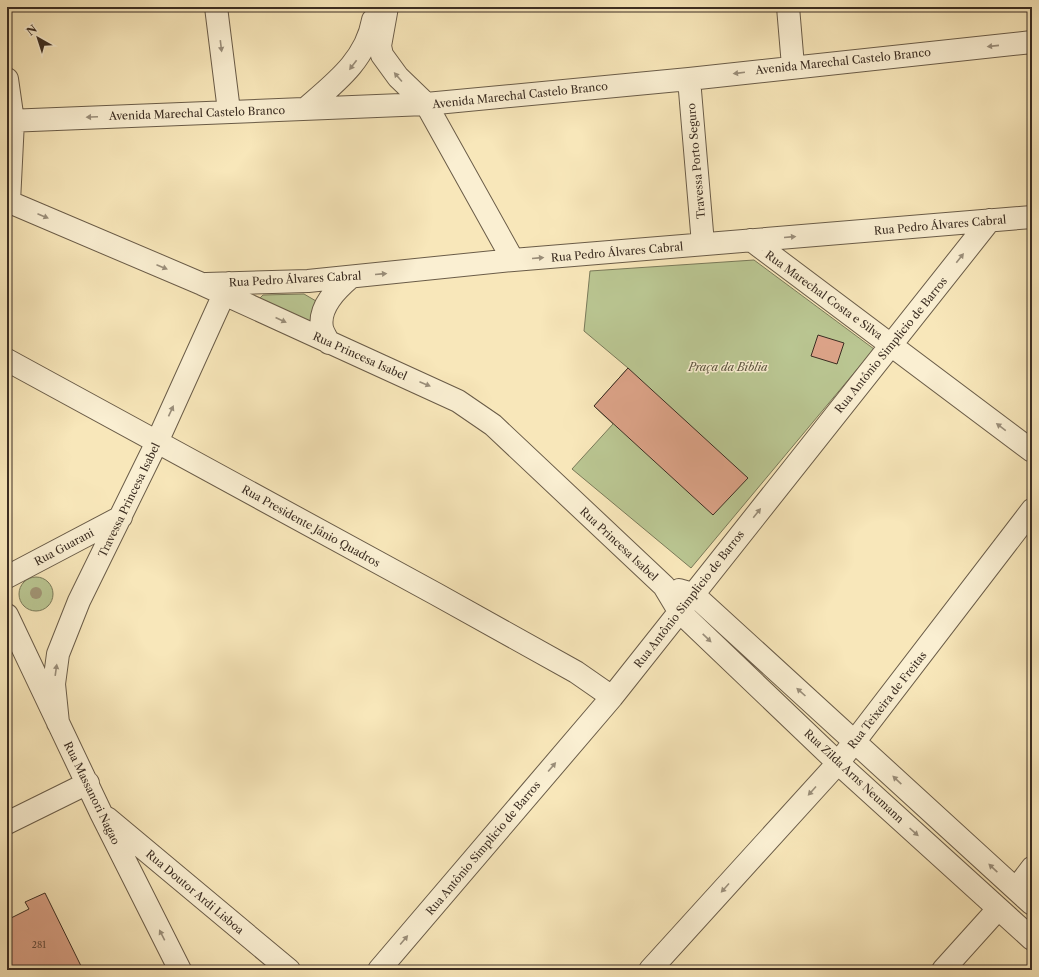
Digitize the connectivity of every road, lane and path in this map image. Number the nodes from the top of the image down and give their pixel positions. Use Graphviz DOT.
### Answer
graph roads {
  1 [pos="216,7"];
  2 [pos="367,7"];
  3 [pos="375,7"];
  4 [pos="387,7"];
  5 [pos="788,7"];
  6 [pos="371,31"];
  7 [pos="1032,42"];
  8 [pos="793,66"];
  9 [pos="7,79"];
  10 [pos="689,79"];
  11 [pos="426,104"];
  12 [pos="305,108"];
  13 [pos="229,111"];
  14 [pos="10,121"];
  15 [pos="8,201"];
  16 [pos="1032,217"];
  17 [pos="990,220"];
  18 [pos="751,240"];
  19 [pos="703,244"];
  20 [pos="513,260"];
  21 [pos="351,277"];
  22 [pos="227,289"];
  23 [pos="329,342"];
  24 [pos="892,345"];
  25 [pos="7,360"];
  26 [pos="157,442"];
  27 [pos="1032,451"];
  28 [pos="1032,510"];
  29 [pos="121,517"];
  30 [pos="7,577"];
  31 [pos="664,586"];
  32 [pos="693,594"];
  33 [pos="679,611"];
  34 [pos="7,615"];
  35 [pos="612,697"];
  36 [pos="58,723"];
  37 [pos="856,742"];
  38 [pos="838,763"];
  39 [pos="88,784"];
  40 [pos="101,813"];
  41 [pos="7,823"];
  42 [pos="1032,868"];
  43 [pos="1016,889"];
  44 [pos="1032,904"];
  45 [pos="998,909"];
  46 [pos="1032,939"];
  47 [pos="180,970"];
  48 [pos="289,970"];
  49 [pos="379,970"];
  50 [pos="650,970"];
  51 [pos="943,970"];
  1 -- 13 [label="street, one-way"];
  2 -- 6 [label="street"];
  3 -- 6 [label="street"];
  11 -- 4 [label="street, one-way"];
  5 -- 8 [label="street"];
  6 -- 12 [label="street, one-way"];
  7 -- 8 [label="street, Avenida Marechal Castelo Branco, one-way"];
  8 -- 10 [label="street, Avenida Marechal Castelo Branco, one-way"];
  9 -- 14 [label="street"];
  10 -- 11 [label="street, Avenida Marechal Castelo Branco"];
  10 -- 19 [label="street, Travessa Porto Seguro"];
  11 -- 12 [label="street, Avenida Marechal Castelo Branco"];
  11 -- 20 [label="street"];
  12 -- 13 [label="street, Avenida Marechal Castelo Branco"];
  13 -- 14 [label="street, Avenida Marechal Castelo Branco, one-way"];
  14 -- 15 [label="street"];
  15 -- 22 [label="street, Rua Princesa Isabel, one-way"];
  16 -- 17 [label="street, Rua Pedro Álvares Cabral"];
  18 -- 17 [label="street, Rua Pedro Álvares Cabral, one-way"];
  24 -- 17 [label="street, Rua Antônio Simplicio de Barros, one-way"];
  18 -- 19 [label="street, Rua Pedro Álvares Cabral"];
  18 -- 24 [label="street, Rua Marechal Costa e Silva"];
  20 -- 19 [label="street, Rua Pedro Álvares Cabral, one-way"];
  21 -- 20 [label="street, Rua Pedro Álvares Cabral, one-way"];
  21 -- 22 [label="street, Rua Pedro Álvares Cabral"];
  21 -- 23 [label="street"];
  22 -- 23 [label="street, Rua Princesa Isabel, one-way"];
  26 -- 22 [label="street, Travessa Princesa Isabel, one-way"];
  23 -- 31 [label="street, Rua Princesa Isabel, one-way"];
  27 -- 24 [label="street, Rua Marechal Costa e Silva, one-way"];
  32 -- 24 [label="street, Rua Antônio Simplicio de Barros, one-way"];
  25 -- 26 [label="street, Rua Presidente Jânio Quadros"];
  26 -- 29 [label="street, Travessa Princesa Isabel"];
  26 -- 35 [label="street, Rua Presidente Jânio Quadros"];
  28 -- 37 [label="street, Rua Teixeira de Freitas"];
  29 -- 30 [label="street, Rua Guarani"];
  36 -- 29 [label="street, Travessa Princesa Isabel, one-way"];
  31 -- 32 [label="street, Rua Princesa Isabel"];
  31 -- 33 [label="street, Rua Princesa Isabel"];
  32 -- 33 [label="street, Rua Antônio Simplicio de Barros"];
  37 -- 32 [label="street, one-way"];
  33 -- 35 [label="street, Rua Antônio Simplicio de Barros"];
  33 -- 38 [label="street, Rua Zilda Arns Neumann, one-way"];
  34 -- 36 [label="street, Rua Massanori Nagao"];
  49 -- 35 [label="street, Rua Antônio Simplicio de Barros, one-way"];
  36 -- 39 [label="street, Rua Massanori Nagao"];
  37 -- 38 [label="street, Rua Teixeira de Freitas"];
  43 -- 37 [label="street, one-way"];
  38 -- 45 [label="street, Rua Zilda Arns Neumann, one-way"];
  38 -- 50 [label="street, Rua Teixeira de Freitas, one-way"];
  39 -- 40 [label="street, Rua Massanori Nagao"];
  39 -- 41 [label="street"];
  47 -- 40 [label="street, Rua Massanori Nagao, one-way"];
  40 -- 48 [label="street, Rua Doutor Ardi Lisboa"];
  42 -- 43 [label="street"];
  43 -- 44 [label="street"];
  45 -- 46 [label="street, Rua Zilda Arns Neumann"];
  45 -- 51 [label="street"];
}
